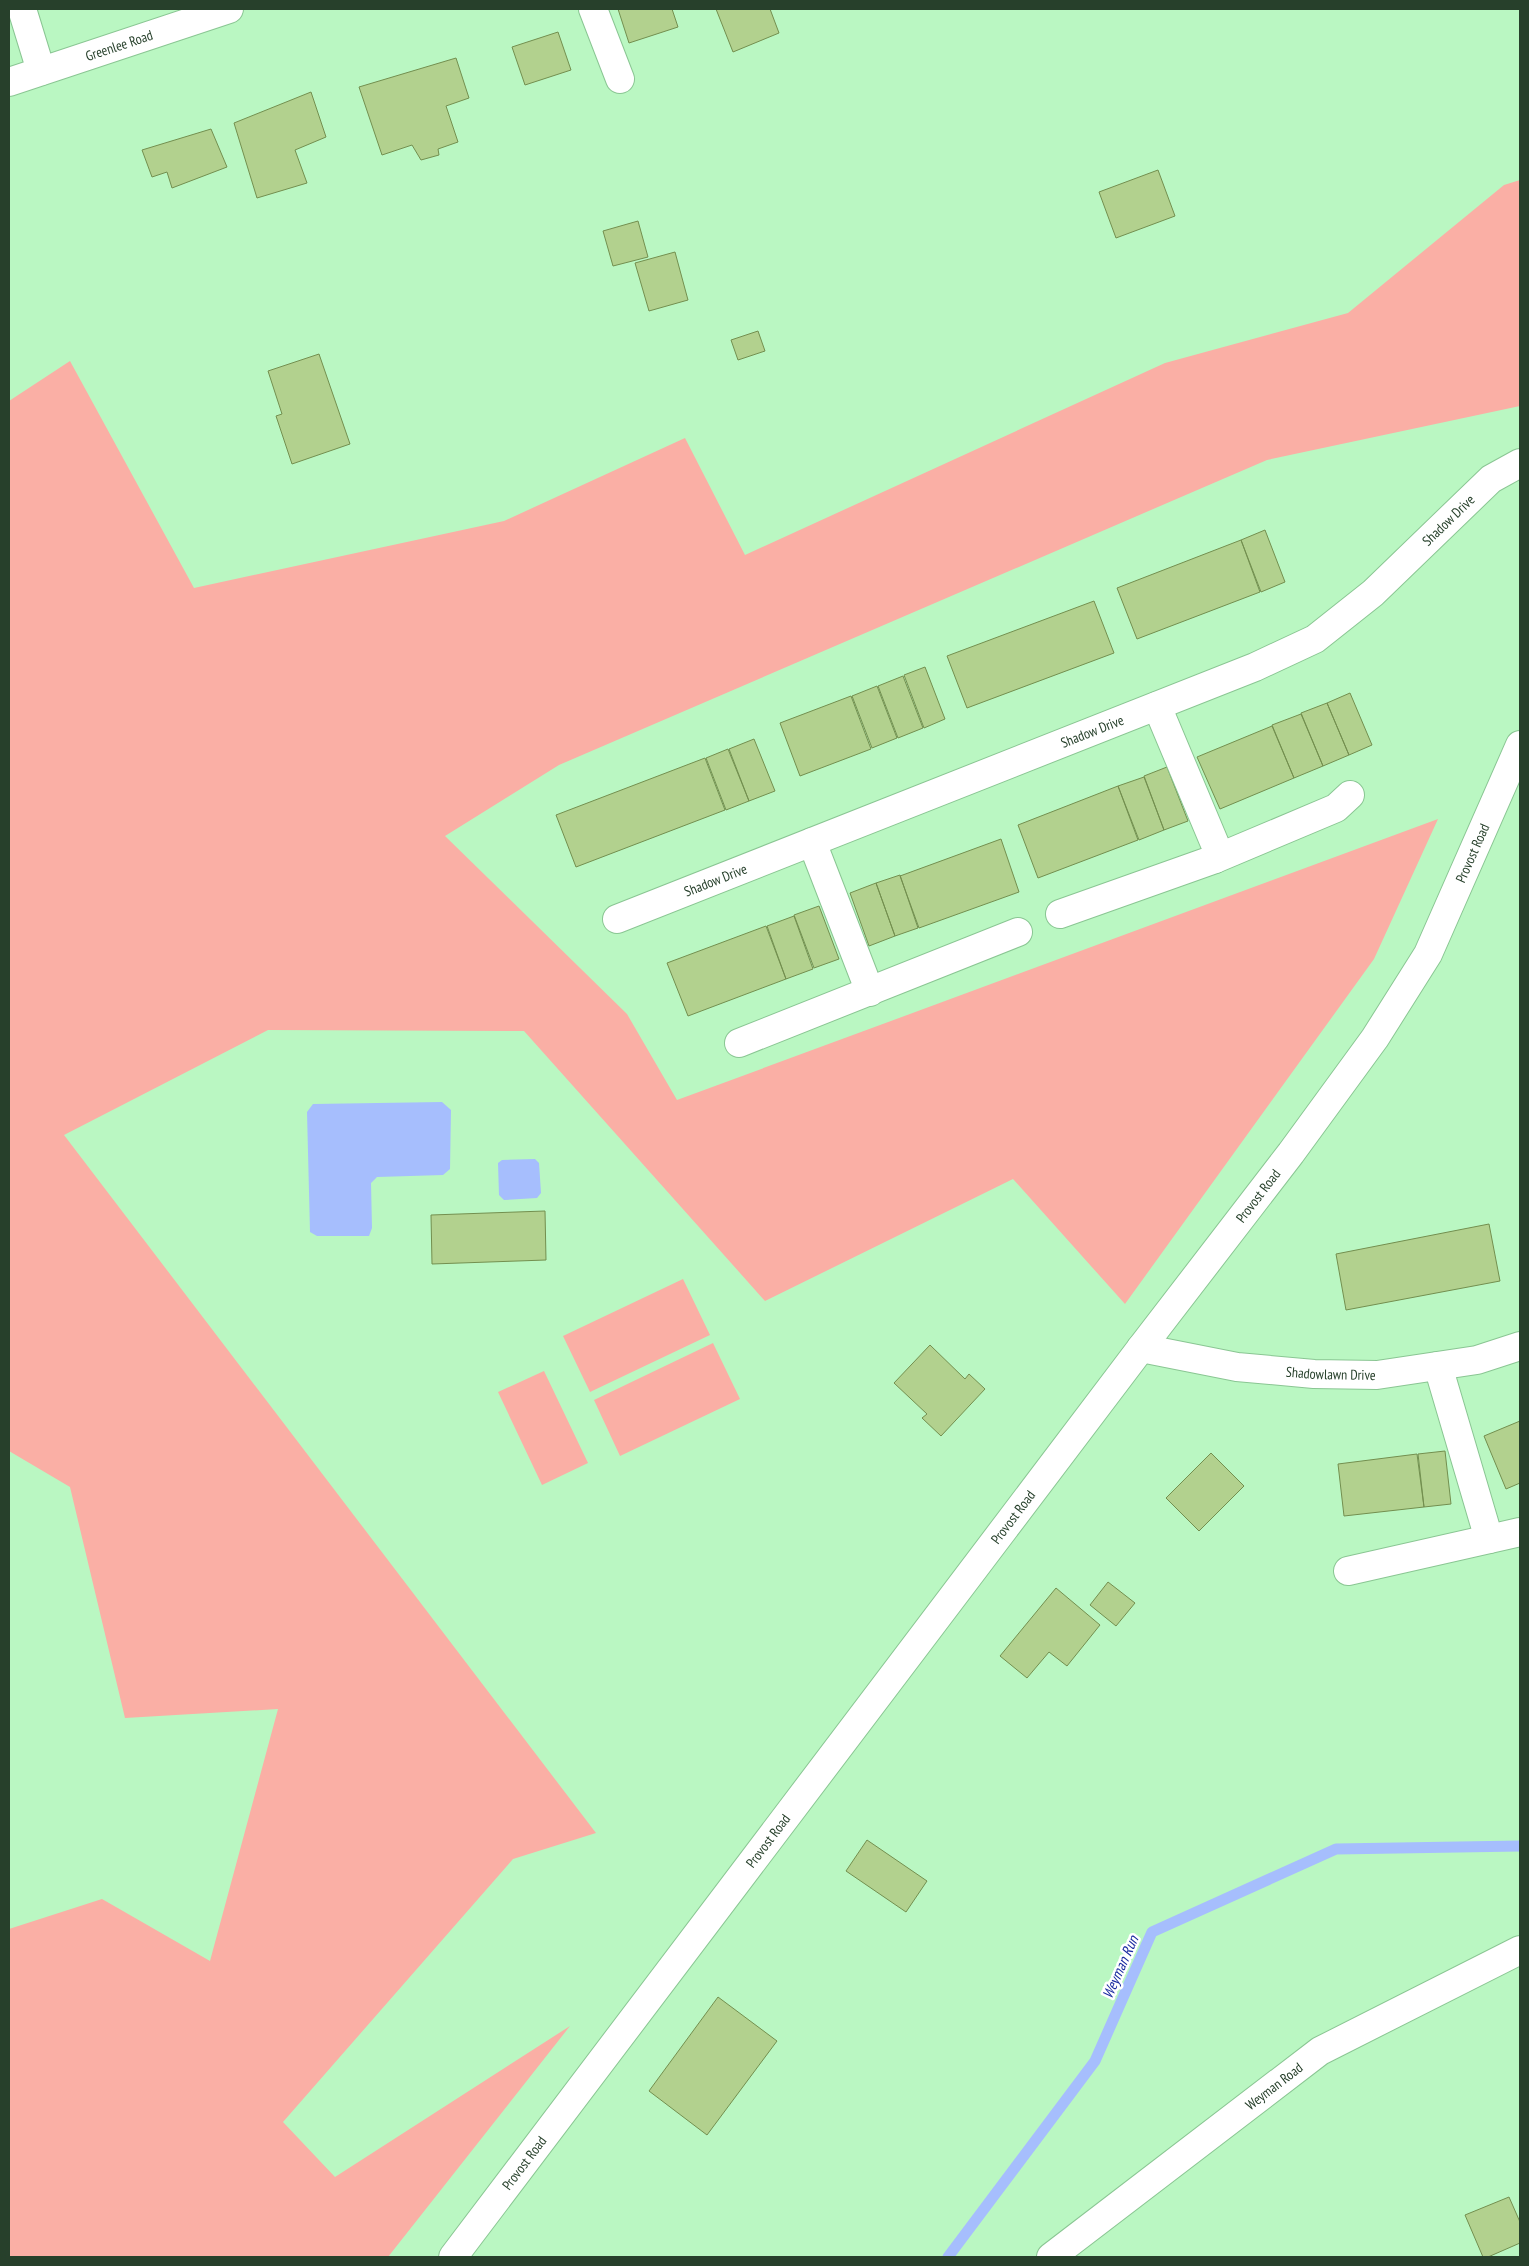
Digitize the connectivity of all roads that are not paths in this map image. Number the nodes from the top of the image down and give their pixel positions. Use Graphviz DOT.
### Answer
graph roads {
  1 [pos="22,9"];
  2 [pos="229,9"];
  3 [pos="593,9"];
  4 [pos="41,70"];
  5 [pos="620,79"];
  6 [pos="9,82"];
  7 [pos="1520,463"];
  8 [pos="1156,706"];
  9 [pos="1520,745"];
  10 [pos="1350,795"];
  11 [pos="812,842"];
  12 [pos="1215,859"];
  13 [pos="1060,914"];
  14 [pos="617,919"];
  15 [pos="1018,932"];
  16 [pos="870,992"];
  17 [pos="739,1043"];
  18 [pos="1520,1346"];
  19 [pos="1141,1348"];
  20 [pos="1438,1366"];
  21 [pos="1520,1532"];
  22 [pos="1489,1540"];
  23 [pos="1348,1571"];
  24 [pos="1520,1950"];
  25 [pos="453,2257"];
  26 [pos="1051,2257"];
  1 -- 4 [label="street"];
  2 -- 4 [label="street, Greenlee Road"];
  3 -- 5 [label="street"];
  4 -- 6 [label="street, Greenlee Road"];
  7 -- 8 [label="street, Shadow Drive"];
  8 -- 11 [label="street, Shadow Drive"];
  8 -- 12 [label="street"];
  9 -- 19 [label="street, Provost Road"];
  10 -- 12 [label="street"];
  11 -- 14 [label="street, Shadow Drive"];
  11 -- 16 [label="street"];
  12 -- 13 [label="street"];
  15 -- 16 [label="street"];
  16 -- 17 [label="street"];
  18 -- 20 [label="street, Shadowlawn Drive"];
  19 -- 20 [label="street, Shadowlawn Drive"];
  19 -- 25 [label="street, Provost Road"];
  20 -- 22 [label="street"];
  21 -- 22 [label="street"];
  22 -- 23 [label="street"];
  24 -- 26 [label="street, Weyman Road"];
}
